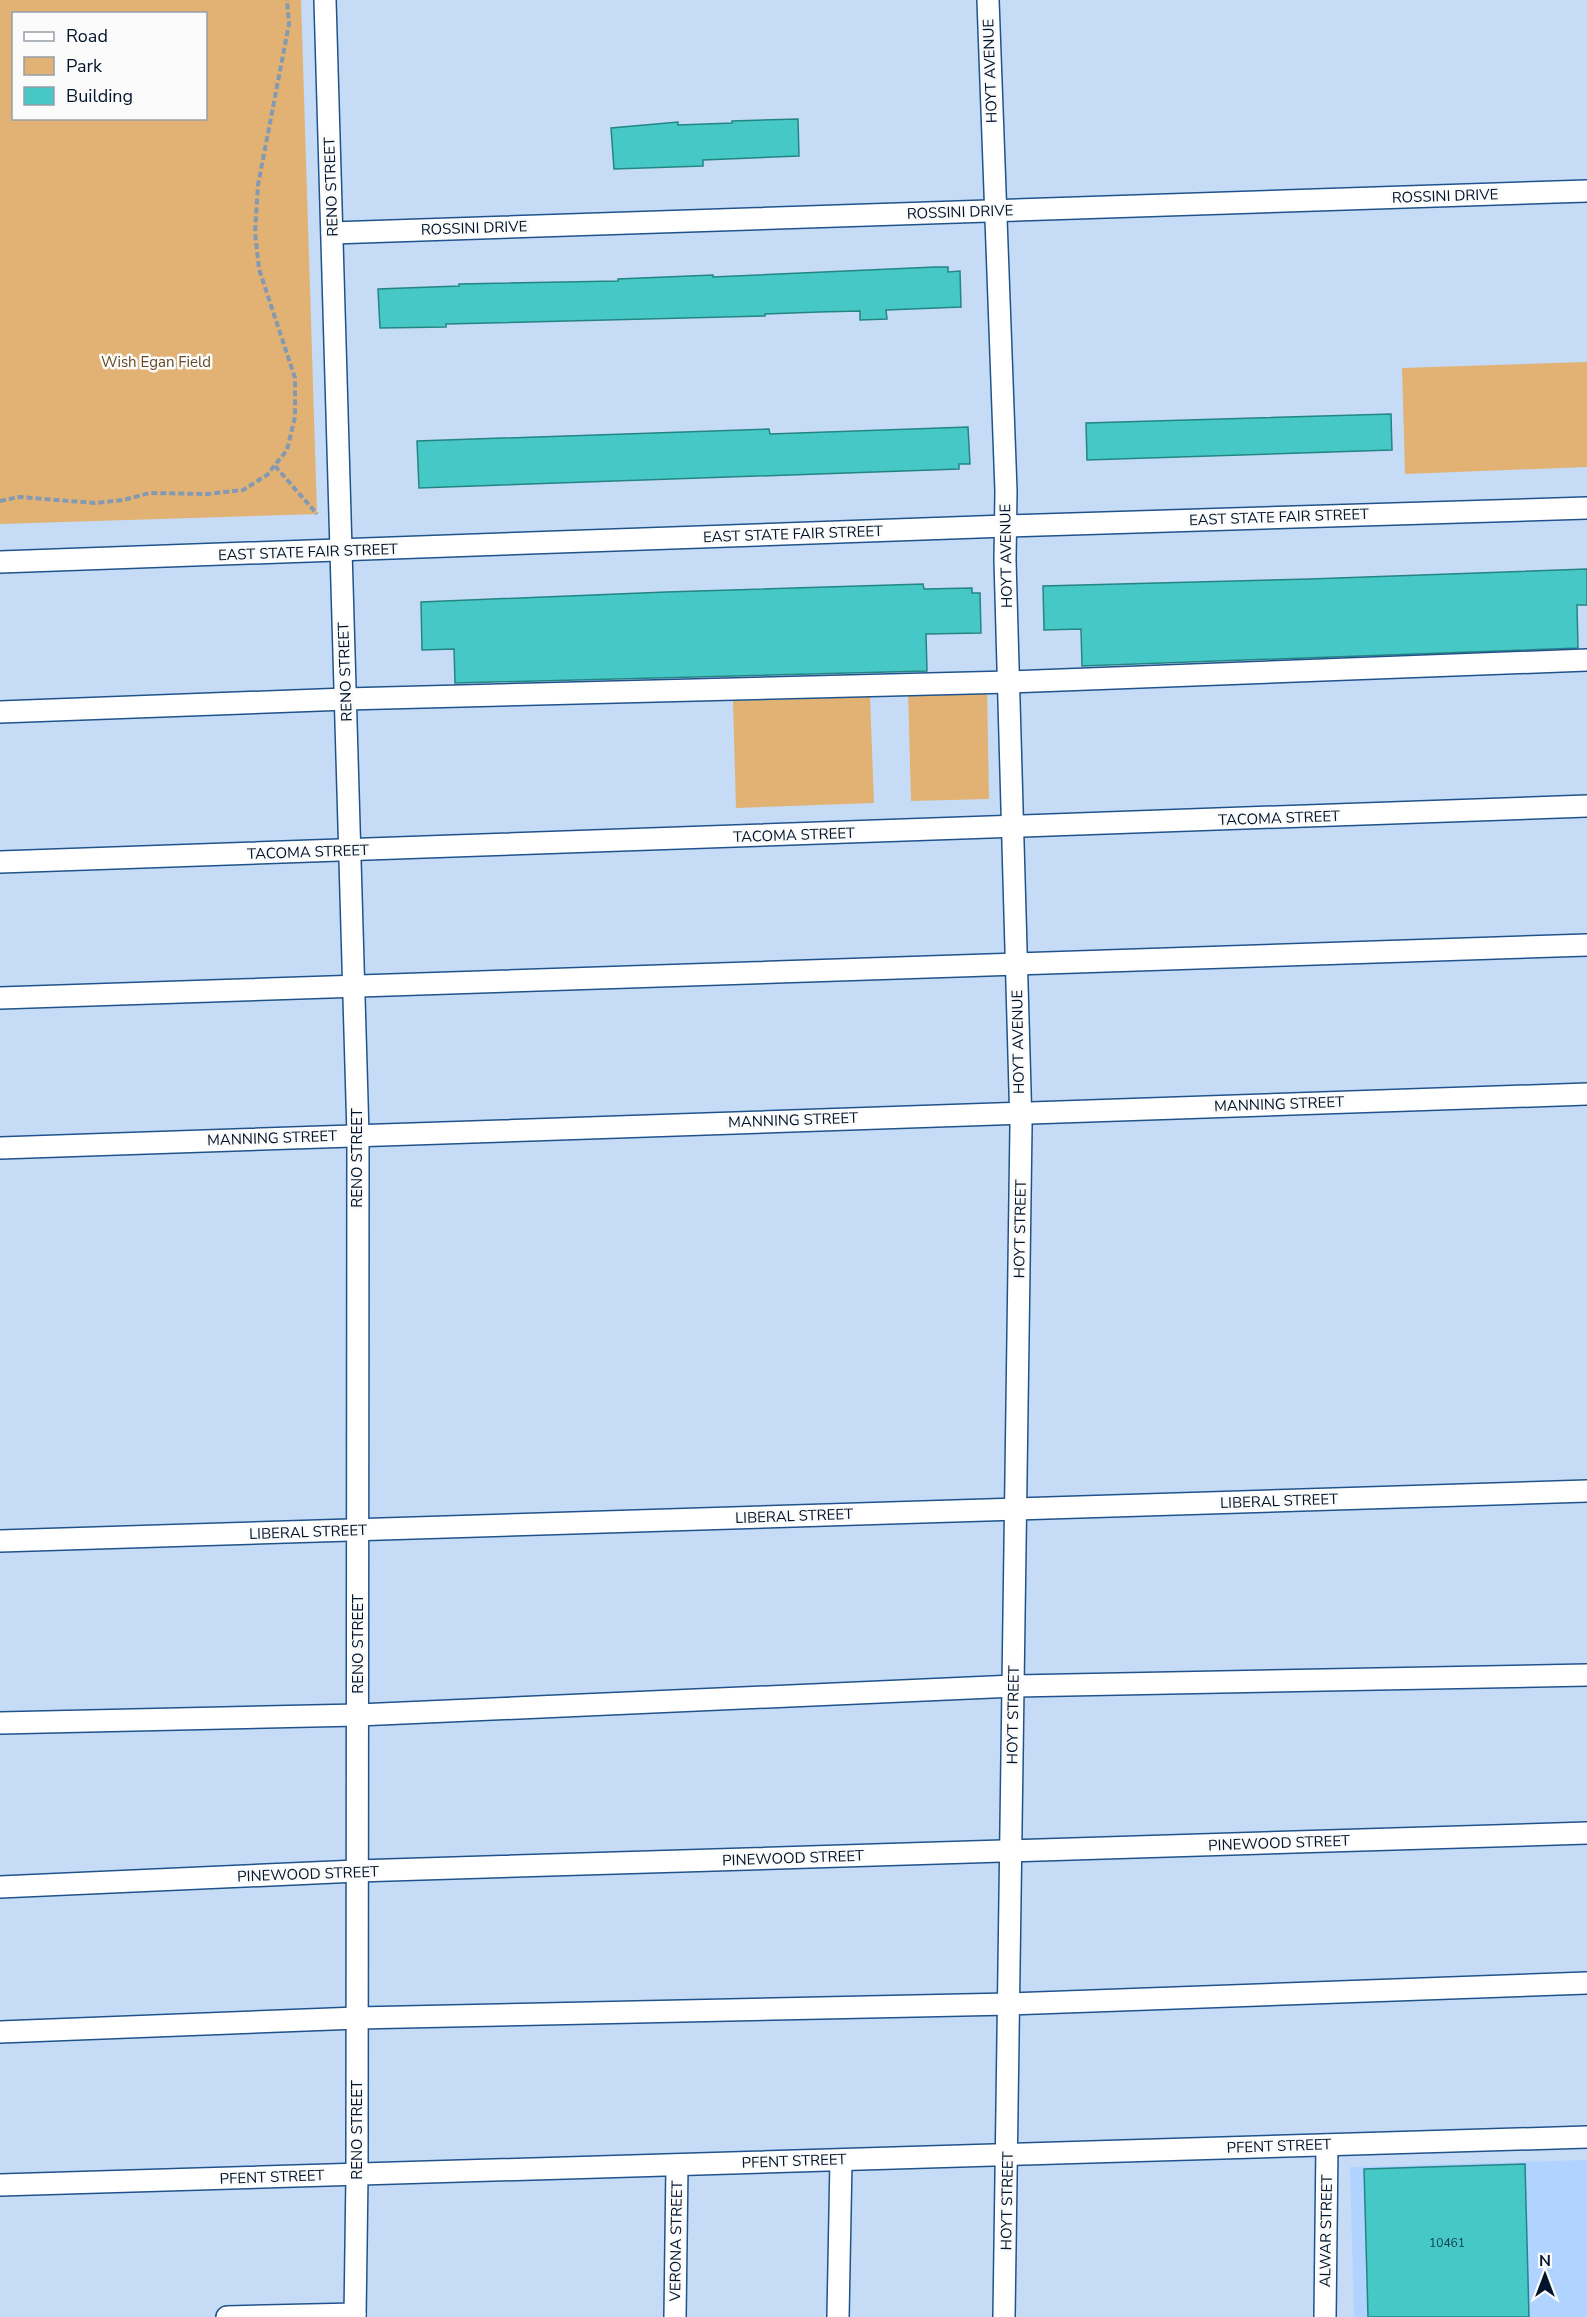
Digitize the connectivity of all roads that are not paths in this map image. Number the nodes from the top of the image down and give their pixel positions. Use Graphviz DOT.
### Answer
graph roads {
  1 [pos="326,0"];
  2 [pos="988,0"];
  3 [pos="1587,191"];
  4 [pos="994,211"];
  5 [pos="332,233"];
  6 [pos="1587,508"];
  7 [pos="1006,526"];
  8 [pos="342,551"];
  9 [pos="0,562"];
  10 [pos="1587,660"];
  11 [pos="1009,682"];
  12 [pos="346,699"];
  13 [pos="0,712"];
  14 [pos="1587,806"];
  15 [pos="1013,828"];
  16 [pos="350,850"];
  17 [pos="0,862"];
  18 [pos="1587,945"];
  19 [pos="1016,963"];
  20 [pos="354,986"];
  21 [pos="0,998"];
  22 [pos="1587,1094"];
  23 [pos="1020,1113"];
  24 [pos="358,1135"];
  25 [pos="0,1148"];
  26 [pos="1587,1491"];
  27 [pos="1016,1509"];
  28 [pos="358,1530"];
  29 [pos="0,1541"];
  30 [pos="1587,1675"];
  31 [pos="1014,1686"];
  32 [pos="357,1714"];
  33 [pos="0,1723"];
  34 [pos="1587,1833"];
  35 [pos="1011,1852"];
  36 [pos="357,1871"];
  37 [pos="0,1887"];
  38 [pos="1587,1983"];
  39 [pos="1010,2004"];
  40 [pos="357,2018"];
  41 [pos="0,2032"];
  42 [pos="1587,2137"];
  43 [pos="1327,2145"];
  44 [pos="1008,2154"];
  45 [pos="841,2160"];
  46 [pos="677,2165"];
  47 [pos="357,2175"];
  48 [pos="0,2185"];
  49 [pos="355,2315"];
  50 [pos="227,2317"];
  51 [pos="675,2317"];
  52 [pos="838,2317"];
  53 [pos="1005,2317"];
  54 [pos="1325,2317"];
  1 -- 5 [label="street, RENO STREET"];
  2 -- 4 [label="street, HOYT AVENUE"];
  3 -- 4 [label="street, ROSSINI DRIVE"];
  4 -- 5 [label="street, ROSSINI DRIVE"];
  4 -- 7 [label="street, HOYT AVENUE"];
  5 -- 8 [label="street, RENO STREET"];
  6 -- 7 [label="street, EAST STATE FAIR STREET"];
  7 -- 8 [label="street, EAST STATE FAIR STREET"];
  7 -- 11 [label="street, HOYT AVENUE"];
  8 -- 9 [label="street, EAST STATE FAIR STREET"];
  8 -- 12 [label="street, RENO STREET"];
  10 -- 11 [label="street"];
  11 -- 12 [label="street"];
  11 -- 15 [label="street, HOYT AVENUE"];
  12 -- 13 [label="street"];
  12 -- 16 [label="street, RENO STREET"];
  14 -- 15 [label="street, TACOMA STREET"];
  15 -- 16 [label="street, TACOMA STREET"];
  15 -- 19 [label="street, HOYT AVENUE"];
  16 -- 17 [label="street, TACOMA STREET"];
  16 -- 20 [label="street, RENO STREET"];
  18 -- 19 [label="street"];
  19 -- 20 [label="street"];
  19 -- 23 [label="street, HOYT AVENUE"];
  20 -- 21 [label="street"];
  20 -- 24 [label="street, RENO STREET"];
  22 -- 23 [label="street, MANNING STREET"];
  23 -- 24 [label="street, MANNING STREET"];
  23 -- 27 [label="street, HOYT STREET"];
  24 -- 25 [label="street, MANNING STREET"];
  24 -- 28 [label="street, RENO STREET"];
  26 -- 27 [label="street, LIBERAL STREET"];
  27 -- 28 [label="street, LIBERAL STREET"];
  27 -- 31 [label="street, HOYT STREET"];
  28 -- 29 [label="street, LIBERAL STREET"];
  28 -- 32 [label="street, RENO STREET"];
  30 -- 31 [label="street"];
  31 -- 32 [label="street"];
  31 -- 35 [label="street, HOYT STREET"];
  32 -- 33 [label="street"];
  32 -- 36 [label="street, RENO STREET"];
  34 -- 35 [label="street, PINEWOOD STREET"];
  35 -- 36 [label="street, PINEWOOD STREET"];
  35 -- 39 [label="street, HOYT STREET"];
  36 -- 37 [label="street, PINEWOOD STREET"];
  36 -- 40 [label="street, RENO STREET"];
  38 -- 39 [label="street"];
  39 -- 40 [label="street"];
  39 -- 44 [label="street, HOYT STREET"];
  40 -- 41 [label="street"];
  40 -- 47 [label="street, RENO STREET"];
  42 -- 43 [label="street, PFENT STREET"];
  43 -- 44 [label="street, PFENT STREET"];
  43 -- 54 [label="street, ALWAR STREET"];
  44 -- 45 [label="street, PFENT STREET"];
  44 -- 53 [label="street, HOYT STREET"];
  45 -- 46 [label="street, PFENT STREET"];
  45 -- 52 [label="street"];
  46 -- 47 [label="street, PFENT STREET"];
  46 -- 51 [label="street, VERONA STREET"];
  47 -- 48 [label="street, PFENT STREET"];
  47 -- 49 [label="street, RENO STREET"];
  49 -- 50 [label="street"];
}
